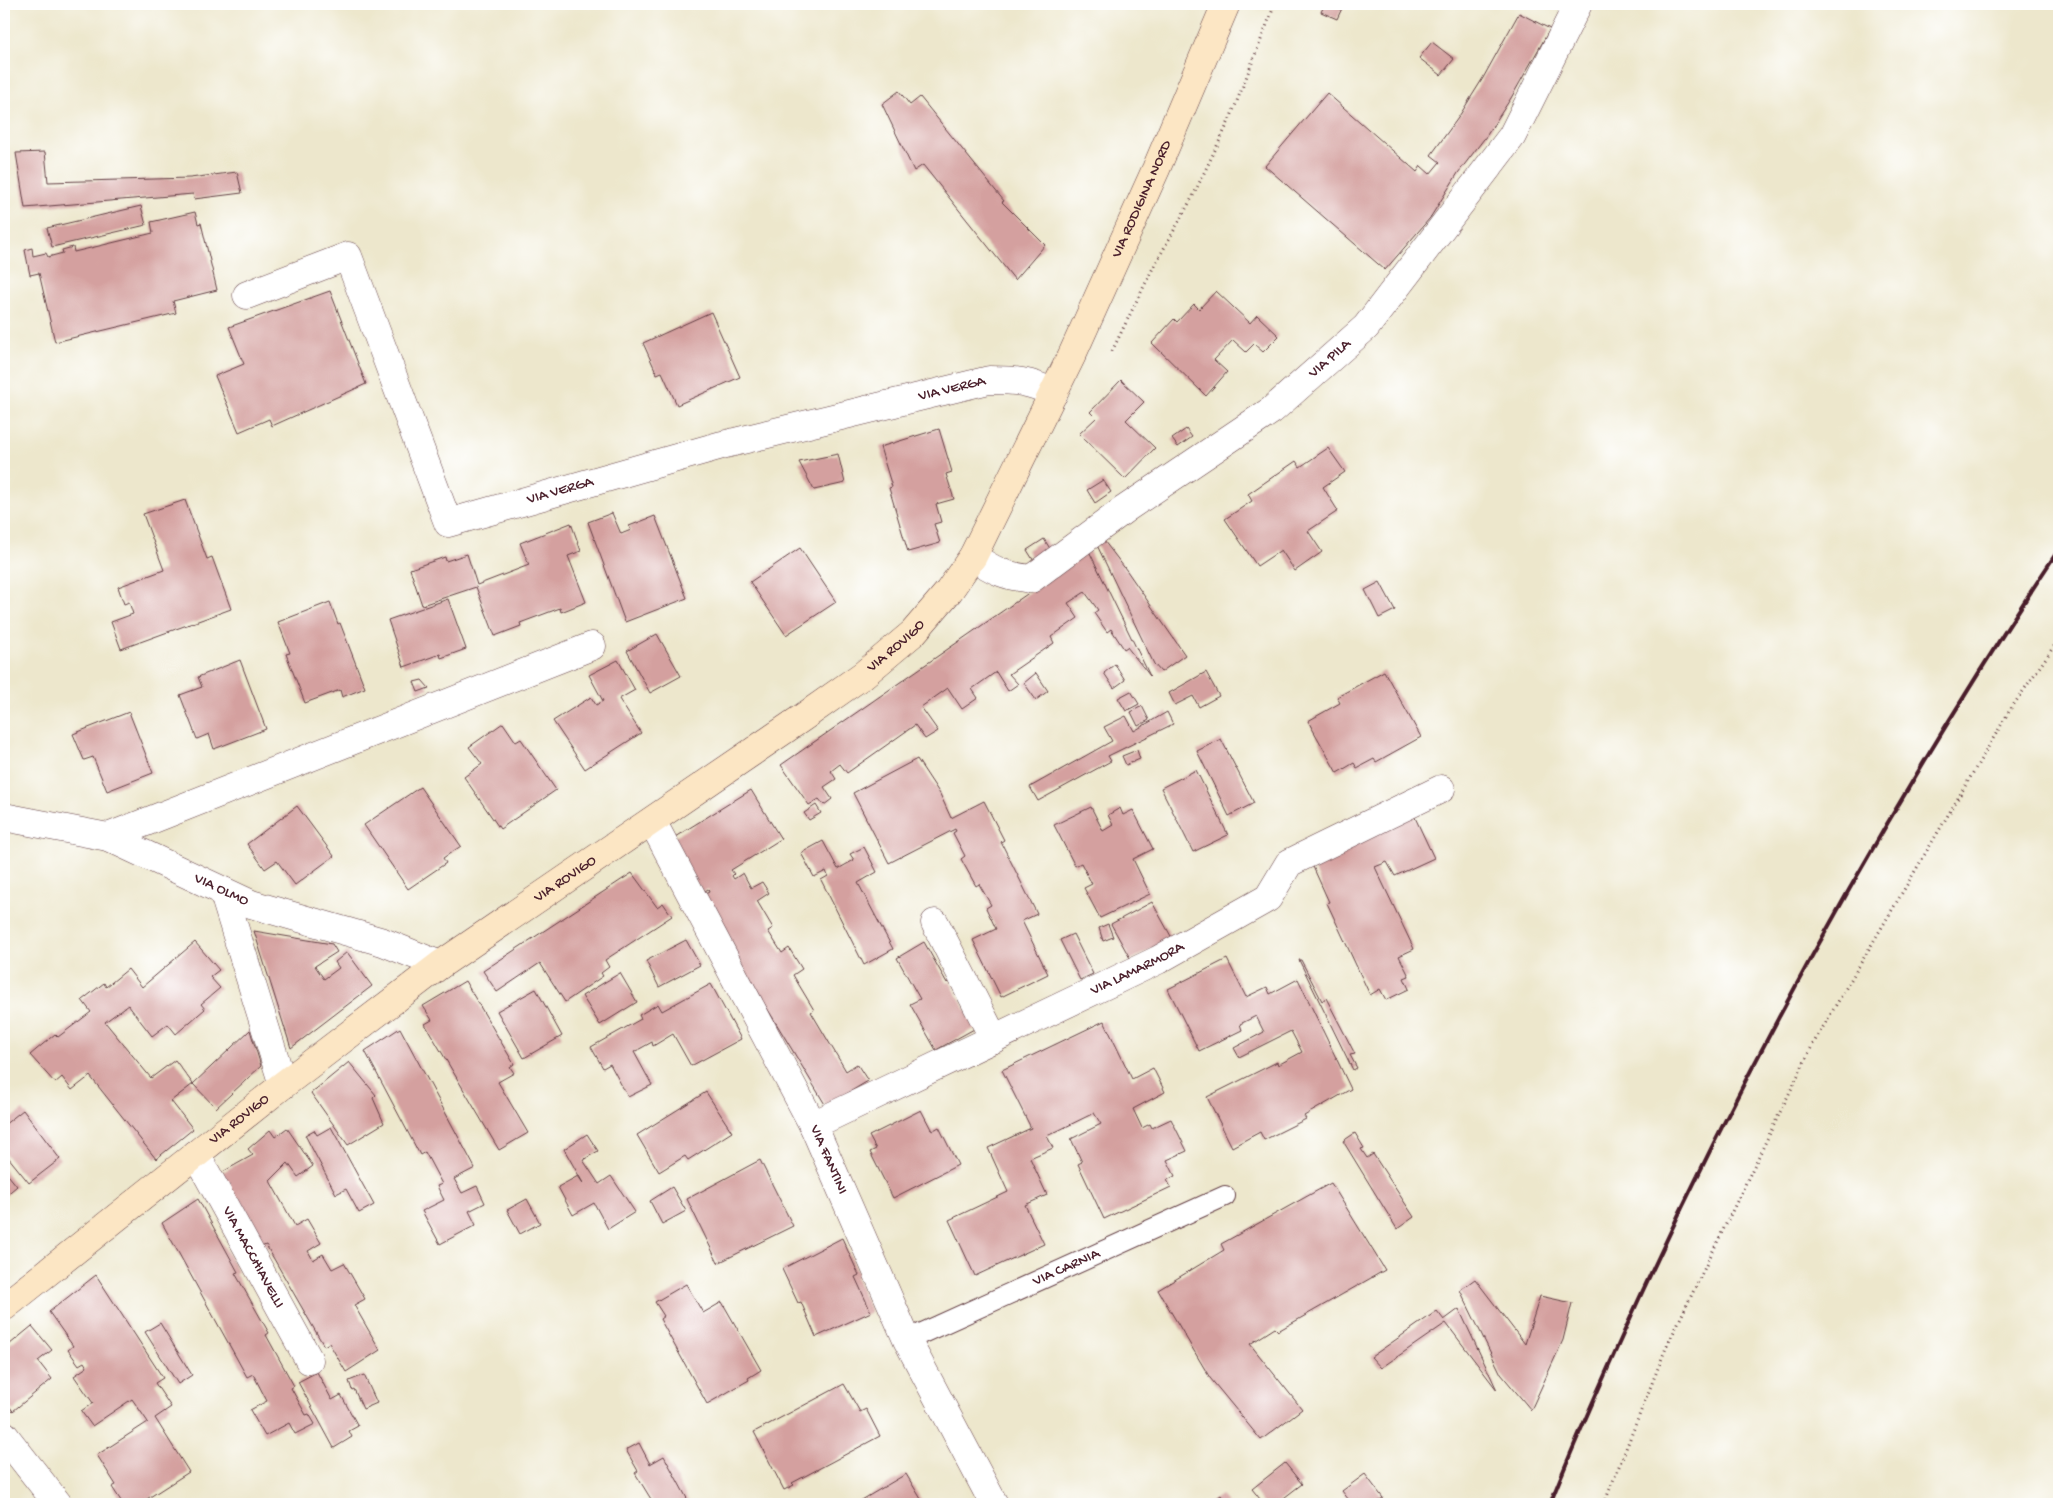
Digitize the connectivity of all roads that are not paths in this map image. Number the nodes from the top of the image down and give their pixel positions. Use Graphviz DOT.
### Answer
graph roads {
  1 [pos="1226,4"];
  2 [pos="1578,4"];
  3 [pos="247,295"];
  4 [pos="1054,393"];
  5 [pos="973,556"];
  6 [pos="592,646"];
  7 [pos="1441,789"];
  8 [pos="4,817"];
  9 [pos="652,822"];
  10 [pos="108,837"];
  11 [pos="223,891"];
  12 [pos="935,923"];
  13 [pos="440,965"];
  14 [pos="994,1039"];
  15 [pos="282,1085"];
  16 [pos="813,1126"];
  17 [pos="196,1154"];
  18 [pos="1225,1196"];
  19 [pos="4,1306"];
  20 [pos="907,1340"];
  21 [pos="309,1360"];
  22 [pos="4,1435"];
  23 [pos="58,1504"];
  24 [pos="994,1504"];
  1 -- 4 [label="main road, VIA RODIGINA NORD"];
  2 -- 5 [label="street, VIA PILA"];
  3 -- 4 [label="street, VIA VERGA"];
  4 -- 5 [label="main road, VIA ROVIGO"];
  5 -- 9 [label="main road, VIA ROVIGO"];
  6 -- 10 [label="street"];
  7 -- 14 [label="street, VIA LAMARMORA"];
  8 -- 10 [label="street, VIA OLMO"];
  9 -- 13 [label="main road, VIA ROVIGO"];
  9 -- 16 [label="street, VIA FANTINI"];
  10 -- 11 [label="street, VIA OLMO"];
  11 -- 13 [label="street, VIA OLMO"];
  11 -- 15 [label="street"];
  12 -- 14 [label="street"];
  13 -- 15 [label="main road, VIA ROVIGO"];
  14 -- 16 [label="street, VIA LAMARMORA"];
  15 -- 17 [label="main road, VIA ROVIGO"];
  16 -- 20 [label="street, VIA FANTINI"];
  17 -- 19 [label="main road, VIA ROVIGO"];
  17 -- 21 [label="street, VIA MACCHIAVELLI"];
  18 -- 20 [label="lane, VIA CARNIA"];
  20 -- 24 [label="street, VIA FANTINI"];
  22 -- 23 [label="street"];
}
